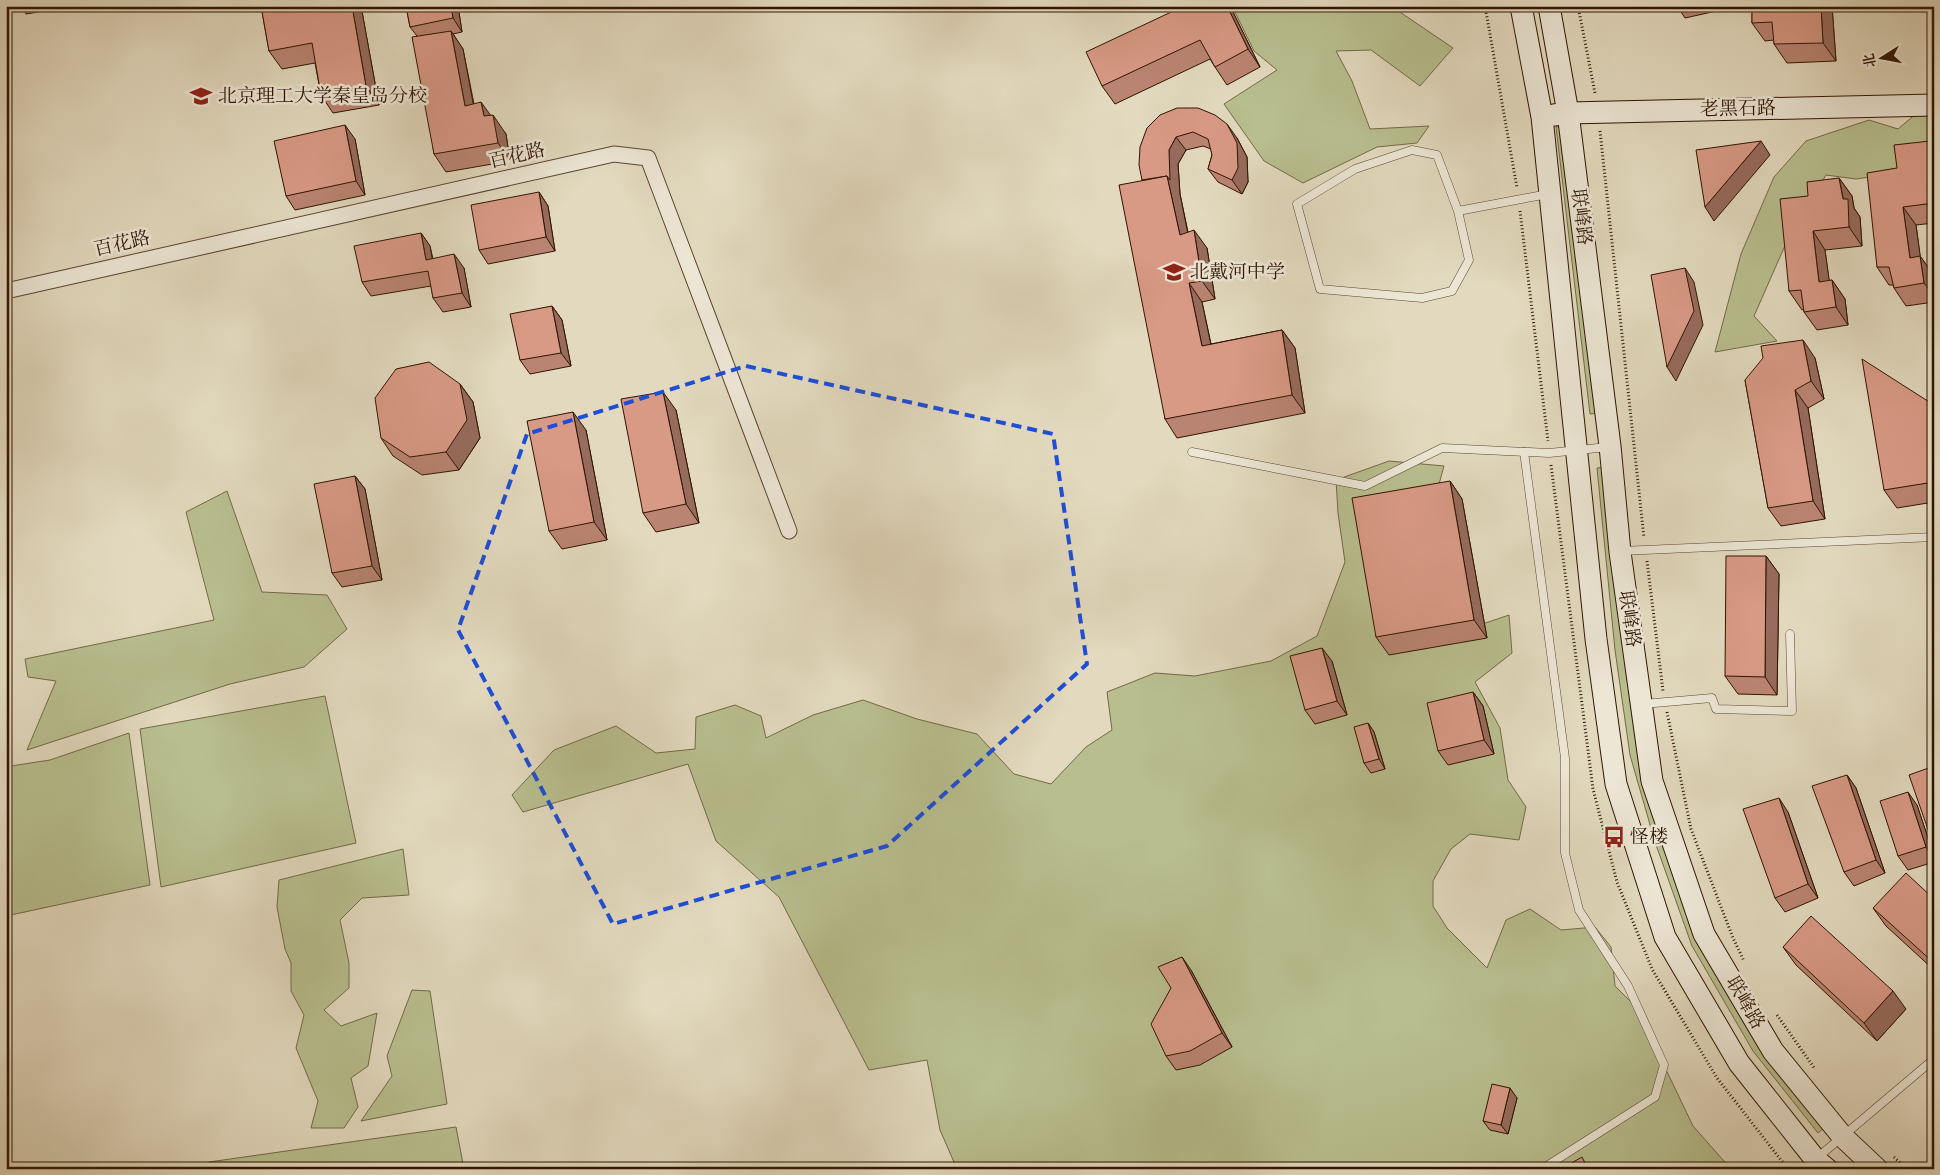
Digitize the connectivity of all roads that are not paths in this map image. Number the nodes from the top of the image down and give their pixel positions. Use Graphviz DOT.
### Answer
graph roads {
  1 [pos="1521,6"];
  2 [pos="1549,6"];
  3 [pos="1934,104"];
  4 [pos="1568,113"];
  5 [pos="1542,117"];
  6 [pos="1550,193"];
  7 [pos="1458,211"];
  8 [pos="6,291"];
  9 [pos="1610,446"];
  10 [pos="1578,450"];
  11 [pos="1192,452"];
  12 [pos="1524,452"];
  13 [pos="789,531"];
  14 [pos="1934,537"];
  15 [pos="1620,552"];
  16 [pos="1790,634"];
  17 [pos="1642,704"];
  18 [pos="1934,1059"];
  19 [pos="1843,1137"];
  20 [pos="1885,1162"];
  21 [pos="1821,1164"];
  22 [pos="1542,1169"];
  1 -- 5 [label="main road, 联峰路"];
  2 -- 4 [label="main road, 联峰路"];
  3 -- 4 [label="main road, 老黑石路"];
  4 -- 5 [label="main road, 老黑石路"];
  4 -- 9 [label="main road, 联峰路"];
  5 -- 6 [label="main road, 联峰路"];
  6 -- 7 [label="lane"];
  6 -- 10 [label="main road, 联峰路"];
  7 -- 7 [label="lane"];
  8 -- 13 [label="street, 百花路"];
  9 -- 10 [label="lane"];
  9 -- 15 [label="main road, 联峰路"];
  10 -- 12 [label="lane"];
  10 -- 21 [label="main road, 联峰路"];
  11 -- 12 [label="lane"];
  12 -- 22 [label="lane"];
  14 -- 15 [label="lane"];
  15 -- 17 [label="main road, 联峰路"];
  16 -- 17 [label="lane"];
  17 -- 19 [label="main road, 联峰路"];
  18 -- 19 [label="lane"];
  19 -- 20 [label="main road, 联峰路"];
  19 -- 21 [label="lane"];
}
